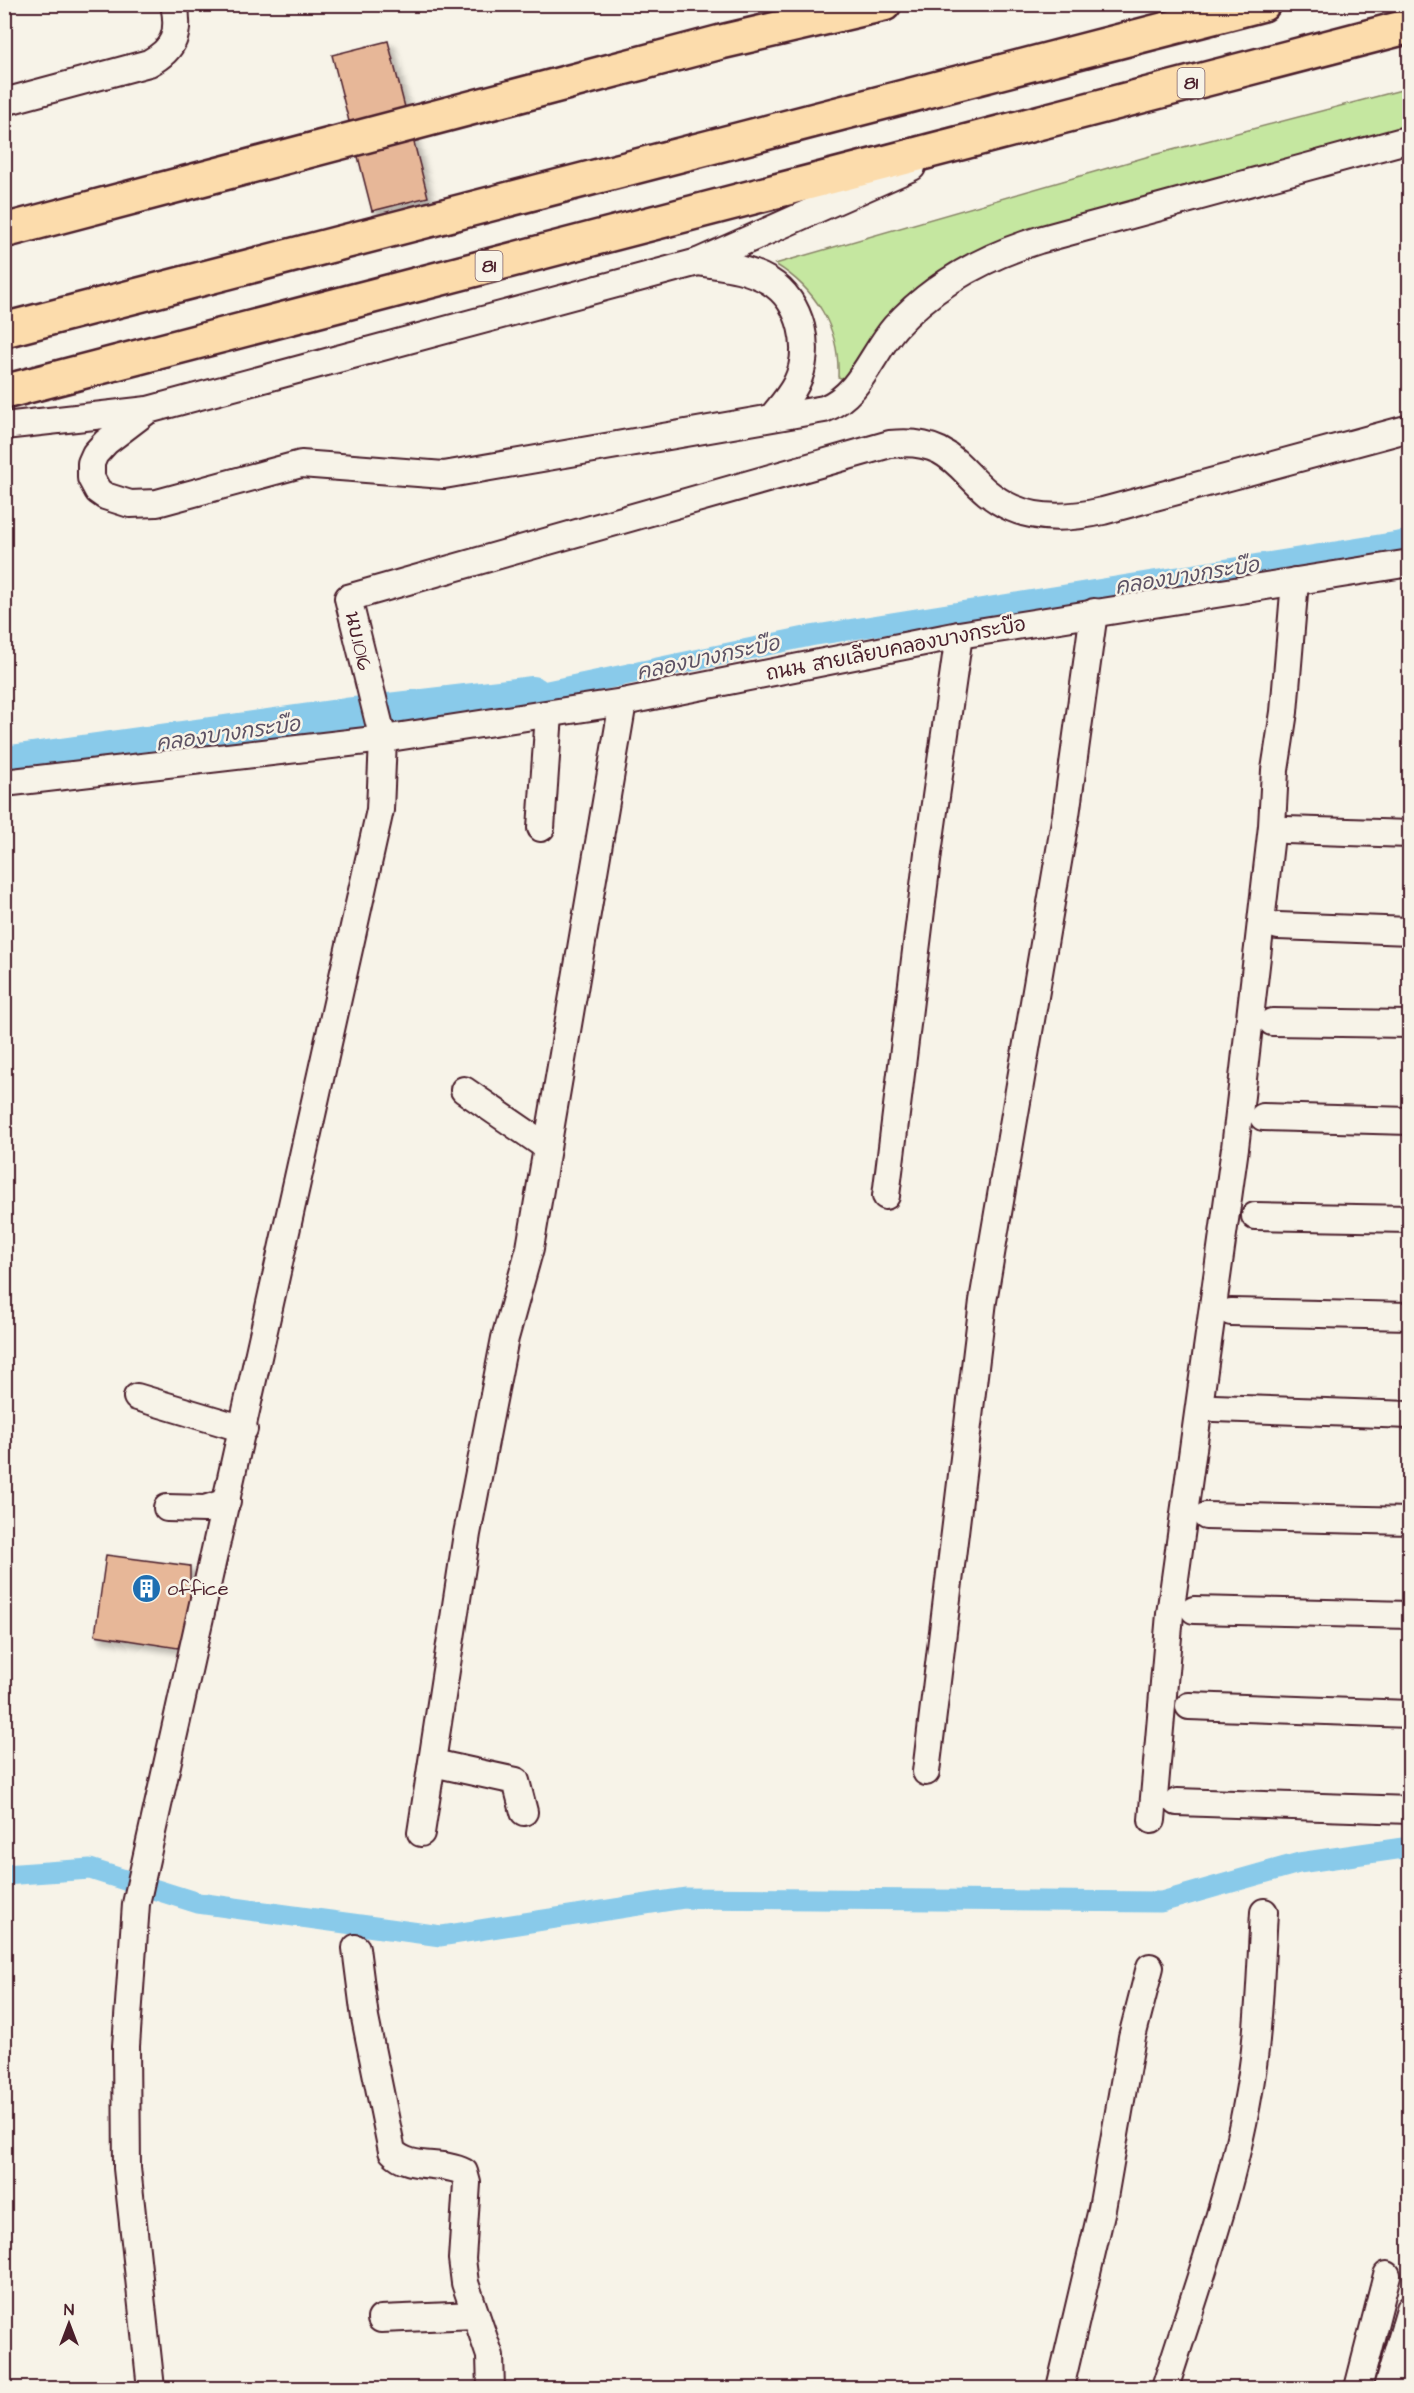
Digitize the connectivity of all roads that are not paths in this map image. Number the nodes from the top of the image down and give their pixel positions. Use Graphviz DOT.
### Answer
graph roads {
  1 [pos="174,4"];
  2 [pos="884,4"];
  3 [pos="1263,4"];
  4 [pos="1410,26"];
  5 [pos="4,102"];
  6 [pos="1410,139"];
  7 [pos="973,140"];
  8 [pos="4,231"];
  9 [pos="698,262"];
  10 [pos="4,330"];
  11 [pos="4,392"];
  12 [pos="148,410"];
  13 [pos="772,417"];
  14 [pos="4,426"];
  15 [pos="1410,428"];
  16 [pos="1410,563"];
  17 [pos="1295,581"];
  18 [pos="1094,612"];
  19 [pos="959,635"];
  20 [pos="624,702"];
  21 [pos="549,714"];
  22 [pos="383,739"];
  23 [pos="4,783"];
  24 [pos="541,828"];
  25 [pos="1286,830"];
  26 [pos="1410,834"];
  27 [pos="1278,926"];
  28 [pos="1410,931"];
  29 [pos="1272,1022"];
  30 [pos="1410,1024"];
  31 [pos="464,1090"];
  32 [pos="1263,1117"];
  33 [pos="1410,1121"];
  34 [pos="547,1147"];
  35 [pos="886,1196"];
  36 [pos="1254,1216"];
  37 [pos="1410,1219"];
  38 [pos="1231,1312"];
  39 [pos="1410,1316"];
  40 [pos="136,1397"];
  41 [pos="1214,1408"];
  42 [pos="1410,1415"];
  43 [pos="244,1430"];
  44 [pos="227,1502"];
  45 [pos="167,1508"];
  46 [pos="1206,1516"];
  47 [pos="1410,1521"];
  48 [pos="1194,1610"];
  49 [pos="1410,1616"];
  50 [pos="1189,1706"];
  51 [pos="1410,1714"];
  52 [pos="432,1763"];
  53 [pos="926,1772"];
  54 [pos="1178,1802"];
  55 [pos="1410,1810"];
  56 [pos="524,1812"];
  57 [pos="1152,1820"];
  58 [pos="421,1833"];
  59 [pos="1264,1912"];
  60 [pos="356,1948"];
  61 [pos="1150,1967"];
  62 [pos="1387,2276"];
  63 [pos="1410,2309"];
  64 [pos="475,2315"];
  65 [pos="381,2319"];
  66 [pos="152,2388"];
  67 [pos="491,2388"];
  68 [pos="1060,2388"];
  69 [pos="1165,2388"];
  70 [pos="1358,2388"];
  71 [pos="1387,2388"];
  1 -- 5 [label="street"];
  2 -- 8 [label="highway"];
  3 -- 10 [label="highway"];
  4 -- 7 [label="highway, 81"];
  6 -- 13 [label="street"];
  7 -- 9 [label="street"];
  7 -- 11 [label="highway, 81"];
  9 -- 12 [label="street"];
  9 -- 13 [label="street"];
  12 -- 13 [label="street"];
  12 -- 14 [label="street"];
  15 -- 22 [label="street, นบ.1016 / นบ.1016"];
  16 -- 17 [label="street, ถนน สายเลียบคลองบางกระบือ"];
  17 -- 18 [label="street, ถนน สายเลียบคลองบางกระบือ"];
  17 -- 57 [label="street"];
  18 -- 19 [label="street, ถนน สายเลียบคลองบางกระบือ"];
  18 -- 53 [label="street"];
  19 -- 20 [label="street, ถนน สายเลียบคลองบางกระบือ"];
  19 -- 35 [label="street"];
  20 -- 21 [label="street, ถนน สายเลียบคลองบางกระบือ"];
  20 -- 34 [label="street"];
  21 -- 22 [label="street, ถนน สายเลียบคลองบางกระบือ"];
  21 -- 24 [label="street"];
  22 -- 23 [label="street, ถนน สายเลียบคลองบางกระบือ"];
  22 -- 43 [label="street, นบ.1016"];
  25 -- 26 [label="street"];
  27 -- 28 [label="street"];
  29 -- 30 [label="street"];
  31 -- 34 [label="street"];
  32 -- 33 [label="street"];
  34 -- 52 [label="street"];
  36 -- 37 [label="street"];
  38 -- 39 [label="street"];
  40 -- 43 [label="street"];
  41 -- 42 [label="street"];
  43 -- 44 [label="street, นบ.1016"];
  44 -- 45 [label="street"];
  44 -- 66 [label="street, นบ.1016"];
  46 -- 47 [label="street"];
  48 -- 49 [label="street"];
  50 -- 51 [label="street"];
  52 -- 56 [label="street"];
  52 -- 58 [label="street"];
  54 -- 55 [label="street"];
  59 -- 69 [label="street"];
  60 -- 64 [label="street"];
  61 -- 68 [label="street"];
  62 -- 70 [label="street"];
  63 -- 71 [label="street"];
  64 -- 65 [label="street"];
  64 -- 67 [label="street"];
}
